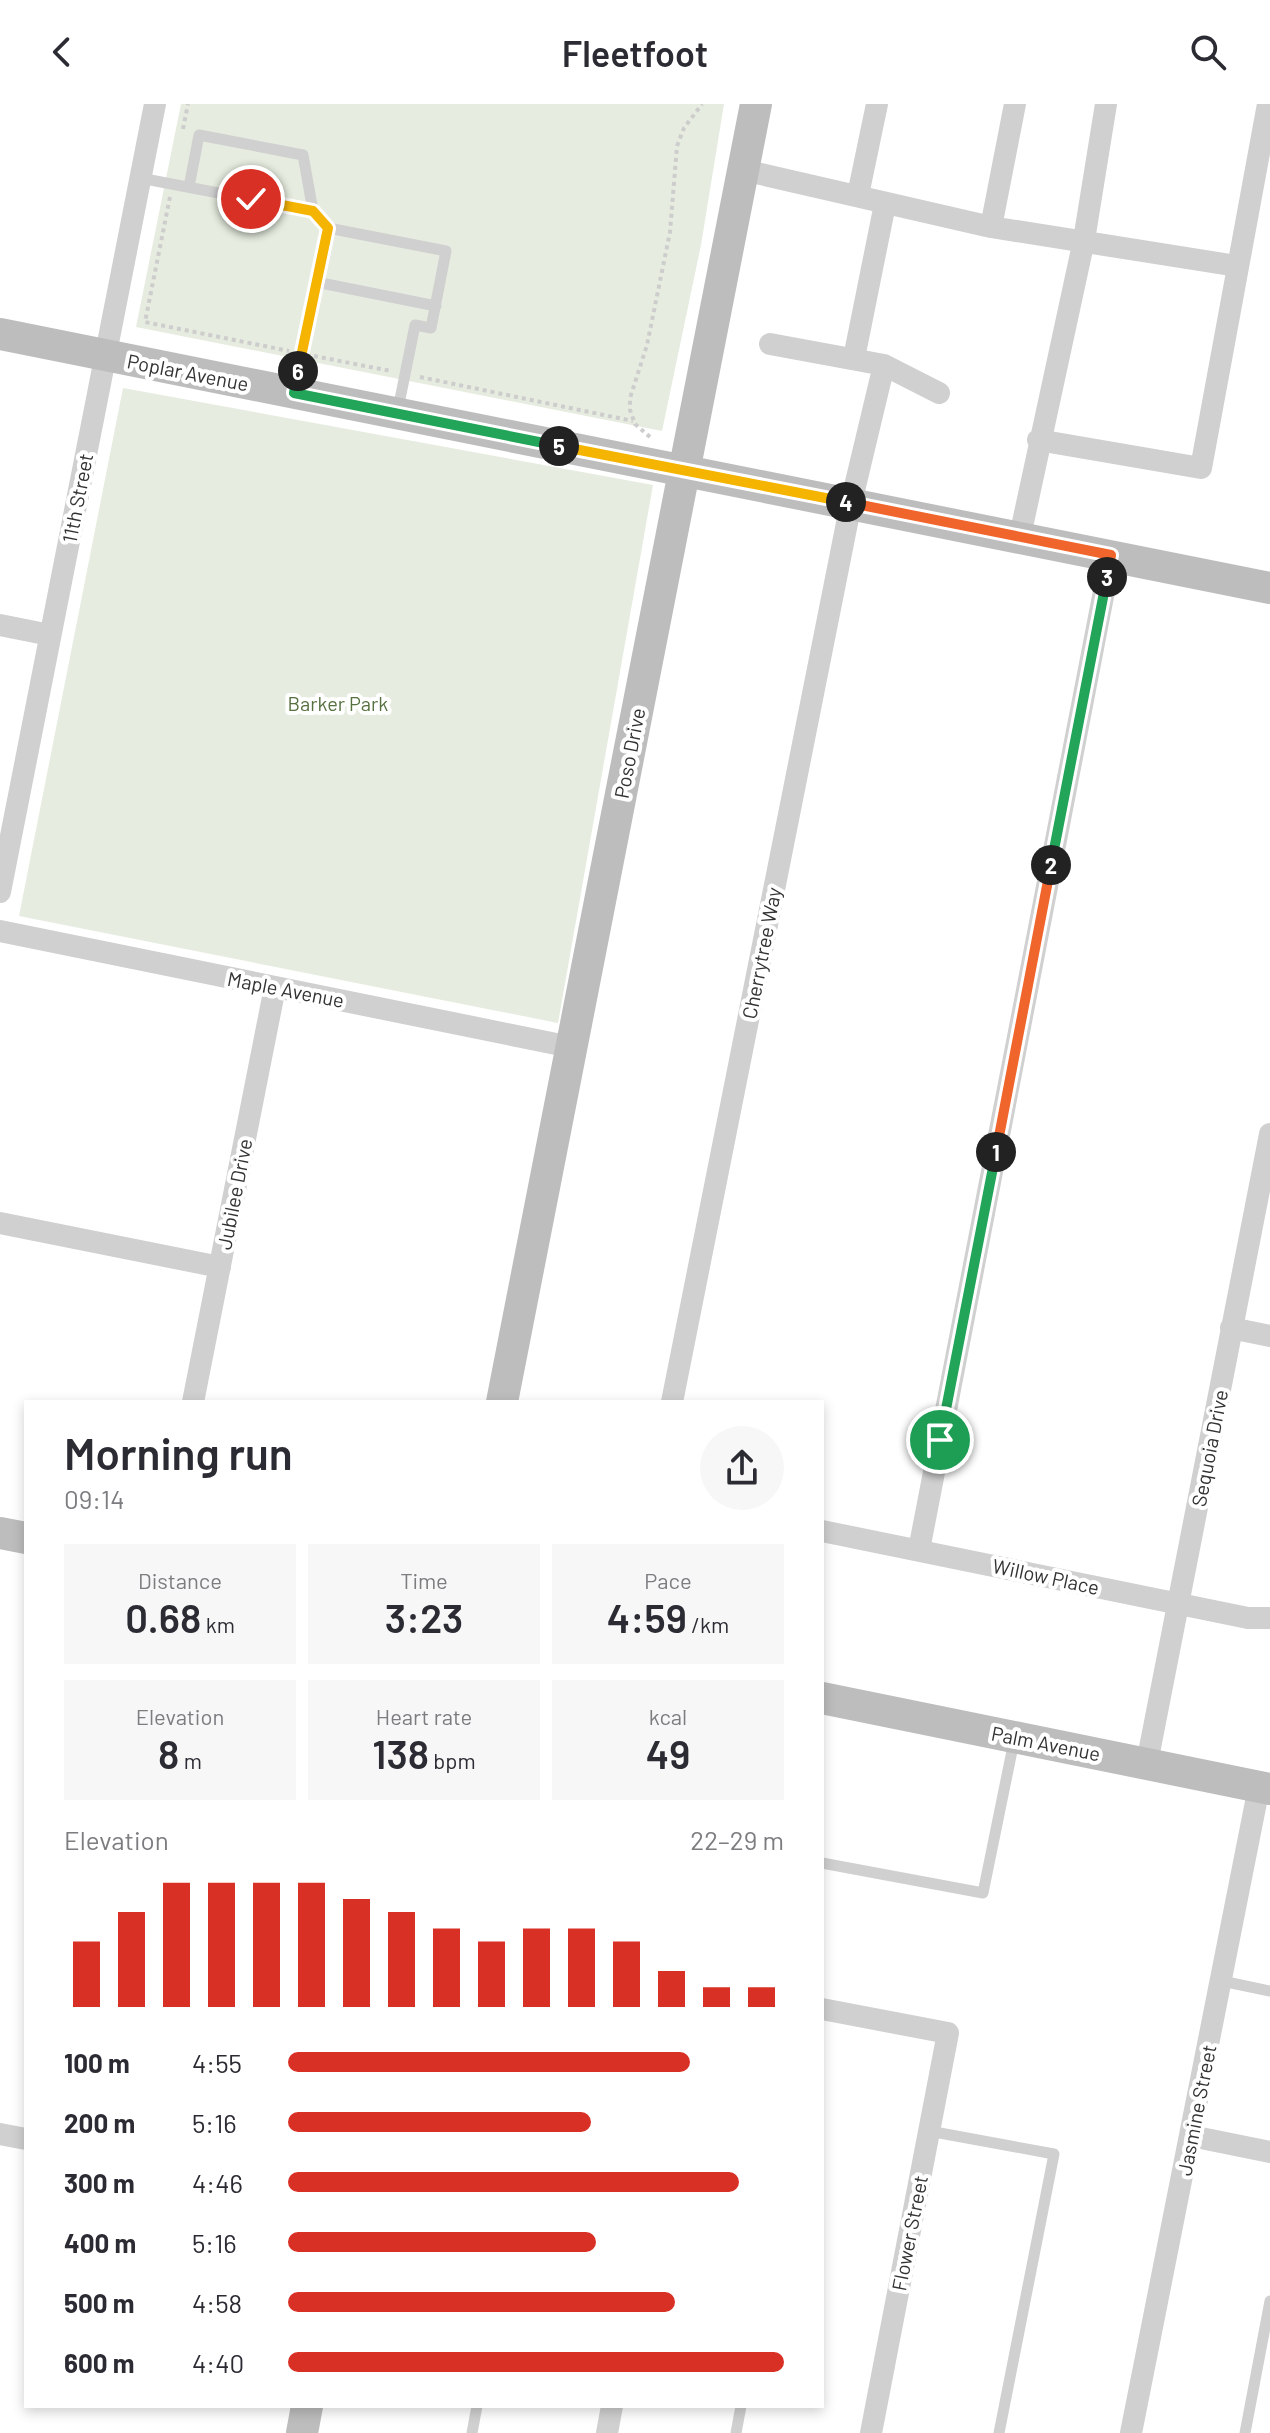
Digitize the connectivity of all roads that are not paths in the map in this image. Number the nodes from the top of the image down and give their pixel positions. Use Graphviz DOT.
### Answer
graph roads {
  1 [pos="155,104"];
  2 [pos="756,104"];
  3 [pos="877,104"];
  4 [pos="1015,104"];
  5 [pos="1106,104"];
  6 [pos="1268,104"];
  7 [pos="743,170"];
  8 [pos="140,178"];
  9 [pos="189,187"];
  10 [pos="858,195"];
  11 [pos="885,204"];
  12 [pos="313,211"];
  13 [pos="991,227"];
  14 [pos="328,228"];
  15 [pos="1084,240"];
  16 [pos="1237,266"];
  17 [pos="316,282"];
  18 [pos="436,306"];
  19 [pos="0,334"];
  20 [pos="770,344"];
  21 [pos="105,356"];
  22 [pos="854,358"];
  23 [pos="884,365"];
  24 [pos="294,393"];
  25 [pos="939,393"];
  26 [pos="397,414"];
  27 [pos="1038,440"];
  28 [pos="683,471"];
  29 [pos="851,503"];
  30 [pos="1020,536"];
  31 [pos="1111,555"];
  32 [pos="1270,588"];
  33 [pos="0,625"];
  34 [pos="50,635"];
  35 [pos="0,892"];
  36 [pos="0,931"];
  37 [pos="275,987"];
  38 [pos="571,1047"];
  39 [pos="1270,1134"];
  40 [pos="0,1223"];
  41 [pos="220,1267"];
  42 [pos="1231,1328"];
  43 [pos="1270,1336"];
  44 [pos="193,1400"];
  45 [pos="502,1400"];
  46 [pos="672,1400"];
  47 [pos="824,1531"];
  48 [pos="0,1533"];
  49 [pos="24,1538"];
  50 [pos="919,1550"];
  51 [pos="1179,1603"];
  52 [pos="1270,1618"];
  53 [pos="824,1698"];
  54 [pos="1015,1736"];
  55 [pos="1147,1763"];
  56 [pos="1264,1788"];
  57 [pos="824,1863"];
  58 [pos="1222,1981"];
  59 [pos="1270,1991"];
  60 [pos="824,2009"];
  61 [pos="929,2131"];
  62 [pos="0,2134"];
  63 [pos="1191,2136"];
  64 [pos="24,2139"];
  65 [pos="1270,2152"];
  66 [pos="1270,2301"];
  67 [pos="307,2408"];
  68 [pos="477,2408"];
  69 [pos="612,2408"];
  70 [pos="741,2408"];
  71 [pos="302,2433"];
  72 [pos="472,2433"];
  73 [pos="607,2433"];
  74 [pos="736,2433"];
  75 [pos="871,2433"];
  76 [pos="999,2433"];
  77 [pos="1131,2433"];
  78 [pos="1245,2433"];
  1 -- 8 [label="street, 11th Street"];
  2 -- 7 [label="main road, Poso Drive"];
  3 -- 10 [label="street"];
  4 -- 13 [label="street"];
  5 -- 15 [label="street"];
  6 -- 16 [label="street"];
  7 -- 10 [label="street"];
  7 -- 28 [label="main road, Poso Drive"];
  8 -- 9 [label="lane"];
  8 -- 21 [label="street, 11th Street"];
  9 -- 12 [label="lane"];
  9 -- 12 [label="lane"];
  10 -- 11 [label="street"];
  11 -- 13 [label="street"];
  11 -- 22 [label="street"];
  12 -- 14 [label="lane"];
  13 -- 15 [label="street"];
  14 -- 17 [label="lane"];
  14 -- 18 [label="lane"];
  15 -- 16 [label="street"];
  15 -- 27 [label="street"];
  16 -- 27 [label="street"];
  17 -- 18 [label="lane"];
  17 -- 24 [label="lane"];
  18 -- 26 [label="lane"];
  19 -- 21 [label="main road, Poplar Avenue"];
  20 -- 22 [label="street"];
  21 -- 24 [label="main road, Poplar Avenue"];
  21 -- 34 [label="street, 11th Street"];
  22 -- 23 [label="street"];
  23 -- 25 [label="street"];
  23 -- 29 [label="street, Cherrytree Way"];
  24 -- 26 [label="main road, Poplar Avenue"];
  26 -- 28 [label="main road, Poplar Avenue"];
  27 -- 30 [label="street"];
  28 -- 29 [label="main road, Poplar Avenue"];
  28 -- 38 [label="main road, Poso Drive"];
  29 -- 30 [label="main road, Poplar Avenue"];
  29 -- 46 [label="street, Cherrytree Way"];
  30 -- 31 [label="main road, Poplar Avenue"];
  31 -- 32 [label="main road, Poplar Avenue"];
  31 -- 50 [label="street"];
  33 -- 34 [label="street"];
  34 -- 35 [label="street, 11th Street"];
  36 -- 37 [label="street, Maple Avenue"];
  37 -- 38 [label="street, Maple Avenue"];
  37 -- 41 [label="street, Jubilee Drive"];
  38 -- 45 [label="main road, Poso Drive"];
  39 -- 42 [label="street, Sequoia Drive"];
  40 -- 41 [label="street"];
  41 -- 44 [label="street, Jubilee Drive"];
  42 -- 43 [label="street"];
  42 -- 51 [label="street, Sequoia Drive"];
  47 -- 50 [label="street, Willow Place"];
  48 -- 49 [label="main road"];
  50 -- 51 [label="street, Willow Place"];
  51 -- 52 [label="street, Willow Place"];
  51 -- 55 [label="street, Sequoia Drive"];
  53 -- 54 [label="main road, Palm Avenue"];
  54 -- 55 [label="main road, Palm Avenue"];
  54 -- 57 [label="lane"];
  55 -- 56 [label="main road, Palm Avenue"];
  56 -- 58 [label="street, Jasmine Street"];
  58 -- 59 [label="lane"];
  58 -- 63 [label="street, Jasmine Street"];
  60 -- 61 [label="street, Flower Street"];
  61 -- 75 [label="street, Flower Street"];
  61 -- 76 [label="lane"];
  62 -- 64 [label="street"];
  63 -- 65 [label="street"];
  63 -- 77 [label="street, Jasmine Street"];
  66 -- 78 [label="lane"];
  67 -- 71 [label="main road"];
  68 -- 72 [label="lane"];
  69 -- 73 [label="street"];
  70 -- 74 [label="lane"];
}
